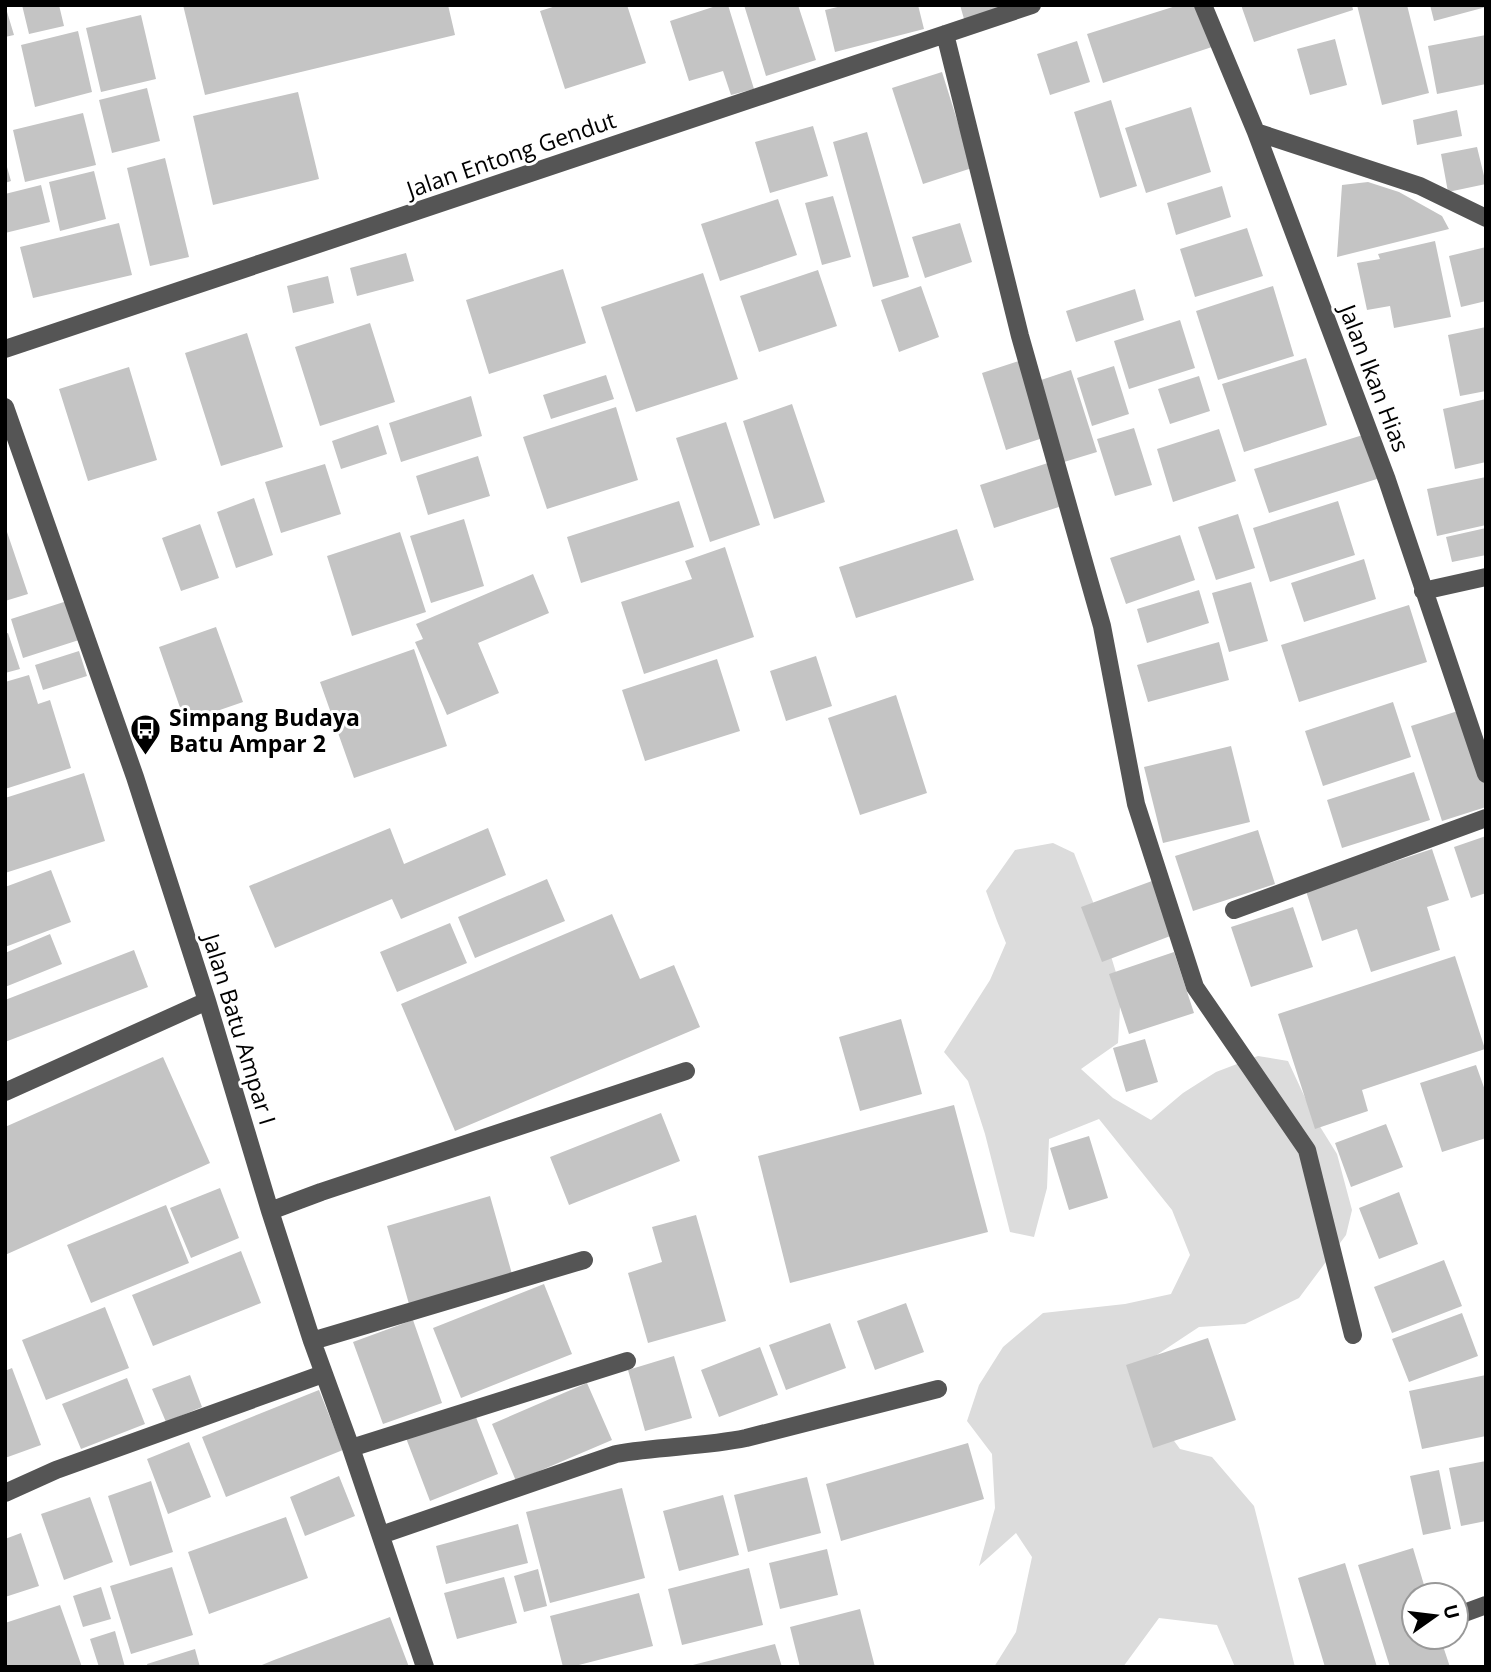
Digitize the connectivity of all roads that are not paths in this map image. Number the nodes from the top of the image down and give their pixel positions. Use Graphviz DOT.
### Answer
graph roads {
  1 [pos="1032,5"];
  2 [pos="1203,5"];
  3 [pos="945,34"];
  4 [pos="1256,132"];
  5 [pos="1486,218"];
  6 [pos="5,349"];
  7 [pos="5,407"];
  8 [pos="1486,577"];
  9 [pos="1423,591"];
  10 [pos="1481,746"];
  11 [pos="1486,774"];
  12 [pos="1486,818"];
  13 [pos="1234,910"];
  14 [pos="208,1001"];
  15 [pos="686,1071"];
  16 [pos="5,1092"];
  17 [pos="270,1211"];
  18 [pos="583,1259"];
  19 [pos="1353,1335"];
  20 [pos="312,1341"];
  21 [pos="628,1361"];
  22 [pos="323,1374"];
  23 [pos="938,1389"];
  24 [pos="351,1448"];
  25 [pos="5,1493"];
  26 [pos="381,1535"];
  27 [pos="425,1667"];
  1 -- 3 [label="street, Jalan Entong Gendut"];
  2 -- 4 [label="street, Jalan Ikan Hias"];
  3 -- 6 [label="street, Jalan Entong Gendut"];
  3 -- 19 [label="street"];
  4 -- 5 [label="street"];
  4 -- 9 [label="street, Jalan Ikan Hias"];
  7 -- 14 [label="street, Jalan Batu Ampar I"];
  8 -- 9 [label="street"];
  9 -- 10 [label="street, Jalan Ikan Hias"];
  10 -- 11 [label="street, Jalan Ikan Hias"];
  12 -- 13 [label="street"];
  14 -- 16 [label="street"];
  14 -- 17 [label="street, Jalan Batu Ampar I"];
  15 -- 17 [label="street"];
  17 -- 20 [label="street, Jalan Batu Ampar I"];
  18 -- 20 [label="street"];
  20 -- 22 [label="street, Jalan Batu Ampar I"];
  21 -- 24 [label="street"];
  22 -- 24 [label="street, Jalan Batu Ampar I"];
  22 -- 25 [label="street"];
  23 -- 26 [label="street"];
  24 -- 26 [label="street, Jalan Batu Ampar I"];
  26 -- 27 [label="street, Jalan Batu Ampar I"];
}
